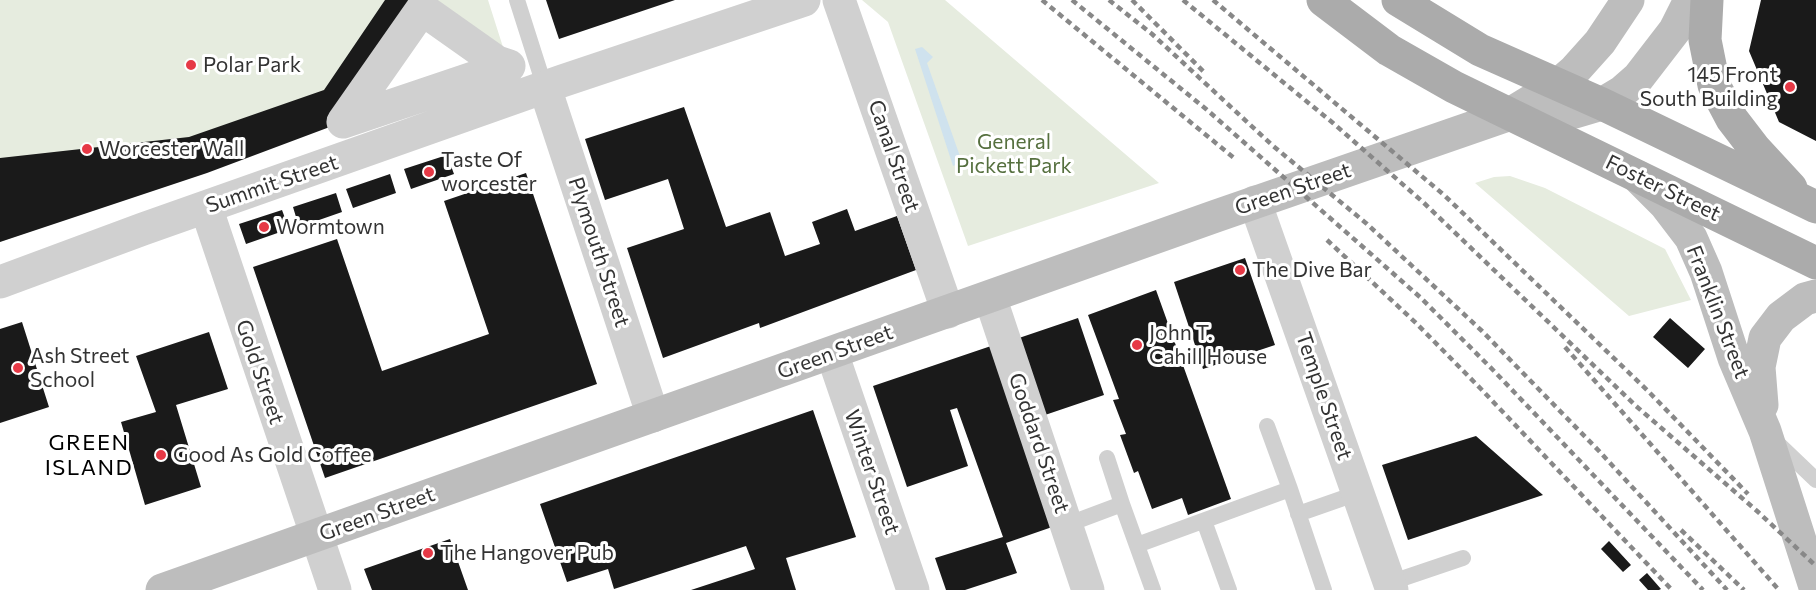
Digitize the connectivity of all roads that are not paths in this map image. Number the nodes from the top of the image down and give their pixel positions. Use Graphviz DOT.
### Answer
graph roads {
  1 [pos="517,0"];
  2 [pos="804,0"];
  3 [pos="839,0"];
  4 [pos="1323,0"];
  5 [pos="1398,0"];
  6 [pos="1628,0"];
  7 [pos="1690,0"];
  8 [pos="1707,0"];
  9 [pos="422,9"];
  10 [pos="1559,84"];
  11 [pos="545,88"];
  12 [pos="1602,104"];
  13 [pos="1508,115"];
  14 [pos="1635,174"];
  15 [pos="1256,202"];
  16 [pos="1809,203"];
  17 [pos="206,207"];
  18 [pos="1816,264"];
  19 [pos="0,282"];
  20 [pos="1816,296"];
  21 [pos="990,297"];
  22 [pos="948,312"];
  23 [pos="832,353"];
  24 [pos="653,416"];
  25 [pos="1267,426"];
  26 [pos="1765,431"];
  27 [pos="1107,458"];
  28 [pos="1816,480"];
  29 [pos="1290,489"];
  30 [pos="1358,493"];
  31 [pos="1122,504"];
  32 [pos="1298,514"];
  33 [pos="1204,521"];
  34 [pos="1066,525"];
  35 [pos="317,536"];
  36 [pos="1137,544"];
  37 [pos="1463,558"];
  38 [pos="1390,586"];
  39 [pos="162,590"];
  40 [pos="335,590"];
  41 [pos="913,590"];
  42 [pos="1088,590"];
  43 [pos="1153,590"];
  44 [pos="1229,590"];
  45 [pos="1324,590"];
  46 [pos="1816,590"];
  1 -- 11 [label="lane"];
  2 -- 11 [label="street"];
  3 -- 22 [label="street, Canal Street"];
  4 -- 13 [label="main road, Foster Street"];
  5 -- 10 [label="main road"];
  6 -- 10 [label="main road"];
  7 -- 12 [label="main road"];
  8 -- 16 [label="main road"];
  9 -- 9 [label="street"];
  10 -- 12 [label="main road"];
  10 -- 13 [label="main road"];
  11 -- 17 [label="street, Summit Street"];
  11 -- 24 [label="street, Plymouth Street"];
  12 -- 13 [label="main road"];
  12 -- 16 [label="main road"];
  13 -- 14 [label="main road, Foster Street"];
  13 -- 15 [label="main road, Green Street"];
  14 -- 18 [label="main road, Foster Street"];
  14 -- 26 [label="main road, Franklin Street"];
  15 -- 21 [label="main road, Green Street"];
  15 -- 30 [label="street, Temple Street"];
  17 -- 19 [label="street, Summit Street"];
  17 -- 35 [label="street, Gold Street"];
  20 -- 26 [label="main road, Franklin Street"];
  21 -- 22 [label="main road, Green Street"];
  21 -- 34 [label="street, Goddard Street"];
  22 -- 23 [label="main road, Green Street"];
  23 -- 24 [label="main road, Green Street"];
  23 -- 41 [label="street, Winter Street"];
  24 -- 35 [label="main road, Green Street"];
  25 -- 29 [label="lane"];
  26 -- 28 [label="lane"];
  26 -- 46 [label="main road, Franklin Street"];
  27 -- 31 [label="lane"];
  29 -- 32 [label="lane"];
  29 -- 33 [label="lane"];
  30 -- 32 [label="lane"];
  30 -- 38 [label="street, Temple Street"];
  31 -- 34 [label="lane"];
  31 -- 36 [label="lane"];
  32 -- 45 [label="lane"];
  33 -- 36 [label="lane"];
  33 -- 44 [label="lane"];
  34 -- 42 [label="street, Goddard Street"];
  35 -- 39 [label="main road, Green Street"];
  35 -- 40 [label="street, Gold Street"];
  36 -- 43 [label="lane"];
  37 -- 38 [label="lane"];
}
